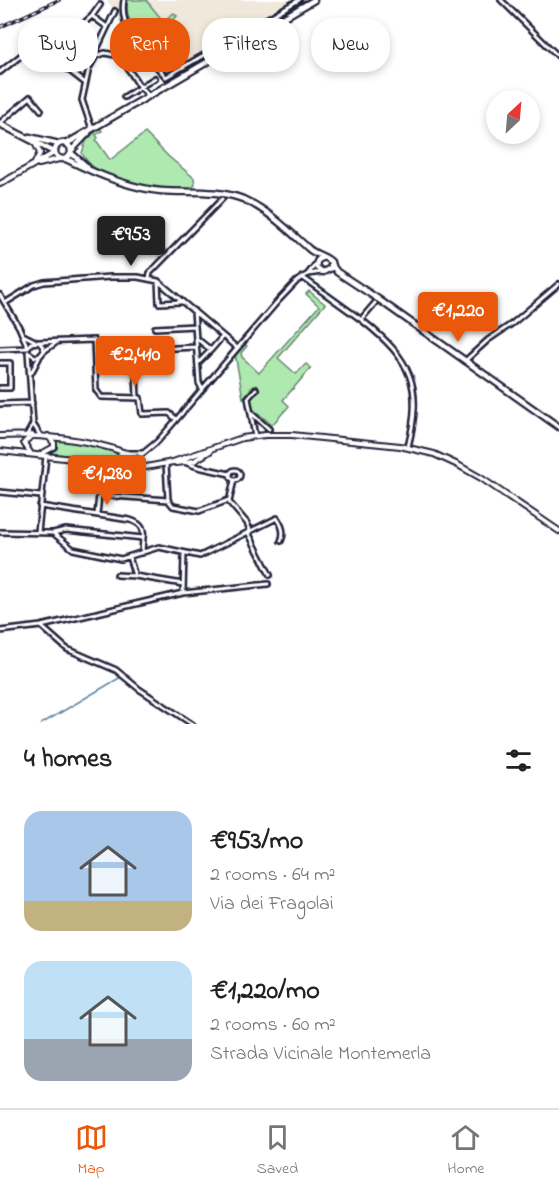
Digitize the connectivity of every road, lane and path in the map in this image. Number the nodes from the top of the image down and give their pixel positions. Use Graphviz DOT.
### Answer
graph roads {
  1 [pos="124,0"];
  2 [pos="299,0"];
  3 [pos="314,0"];
  4 [pos="501,0"];
  5 [pos="100,5"];
  6 [pos="115,11"];
  7 [pos="92,16"];
  8 [pos="90,18"];
  9 [pos="268,18"];
  10 [pos="284,18"];
  11 [pos="107,27"];
  12 [pos="98,51"];
  13 [pos="98,55"];
  14 [pos="202,56"];
  15 [pos="559,57"];
  16 [pos="18,58"];
  17 [pos="202,66"];
  18 [pos="0,72"];
  19 [pos="71,72"];
  20 [pos="88,72"];
  21 [pos="155,78"];
  22 [pos="84,82"];
  23 [pos="142,87"];
  24 [pos="149,96"];
  25 [pos="124,97"];
  26 [pos="41,110"];
  27 [pos="0,124"];
  28 [pos="93,129"];
  29 [pos="22,135"];
  30 [pos="33,141"];
  31 [pos="59,144"];
  32 [pos="66,144"];
  33 [pos="54,152"];
  34 [pos="71,152"];
  35 [pos="59,159"];
  36 [pos="66,159"];
  37 [pos="32,166"];
  38 [pos="92,170"];
  39 [pos="0,184"];
  40 [pos="222,199"];
  41 [pos="310,250"];
  42 [pos="324,257"];
  43 [pos="316,264"];
  44 [pos="331,264"];
  45 [pos="324,272"];
  46 [pos="308,274"];
  47 [pos="302,277"];
  48 [pos="345,278"];
  49 [pos="149,279"];
  50 [pos="158,281"];
  51 [pos="559,284"];
  52 [pos="0,295"];
  53 [pos="183,302"];
  54 [pos="5,303"];
  55 [pos="375,303"];
  56 [pos="194,311"];
  57 [pos="363,321"];
  58 [pos="195,326"];
  59 [pos="155,328"];
  60 [pos="23,335"];
  61 [pos="223,336"];
  62 [pos="196,338"];
  63 [pos="37,341"];
  64 [pos="58,342"];
  65 [pos="196,347"];
  66 [pos="237,348"];
  67 [pos="0,349"];
  68 [pos="28,350"];
  69 [pos="211,350"];
  70 [pos="44,351"];
  71 [pos="94,352"];
  72 [pos="40,356"];
  73 [pos="464,361"];
  74 [pos="0,363"];
  75 [pos="198,364"];
  76 [pos="136,374"];
  77 [pos="31,375"];
  78 [pos="0,388"];
  79 [pos="202,389"];
  80 [pos="256,389"];
  81 [pos="137,398"];
  82 [pos="32,403"];
  83 [pos="0,404"];
  84 [pos="250,412"];
  85 [pos="176,419"];
  86 [pos="33,424"];
  87 [pos="559,427"];
  88 [pos="269,429"];
  89 [pos="27,435"];
  90 [pos="33,435"];
  91 [pos="40,435"];
  92 [pos="0,436"];
  93 [pos="48,436"];
  94 [pos="255,436"];
  95 [pos="215,447"];
  96 [pos="408,447"];
  97 [pos="0,452"];
  98 [pos="126,453"];
  99 [pos="145,453"];
  100 [pos="47,454"];
  101 [pos="35,455"];
  102 [pos="192,455"];
  103 [pos="130,457"];
  104 [pos="197,459"];
  105 [pos="135,462"];
  106 [pos="173,462"];
  107 [pos="189,463"];
  108 [pos="124,464"];
  109 [pos="166,464"];
  110 [pos="146,467"];
  111 [pos="202,468"];
  112 [pos="230,474"];
  113 [pos="234,480"];
  114 [pos="0,492"];
  115 [pos="41,496"];
  116 [pos="168,500"];
  117 [pos="229,500"];
  118 [pos="40,506"];
  119 [pos="97,514"];
  120 [pos="249,531"];
  121 [pos="559,531"];
  122 [pos="0,532"];
  123 [pos="38,532"];
  124 [pos="53,533"];
  125 [pos="143,538"];
  126 [pos="281,541"];
  127 [pos="142,553"];
  128 [pos="184,553"];
  129 [pos="129,557"];
  130 [pos="117,575"];
  131 [pos="270,575"];
  132 [pos="135,576"];
  133 [pos="183,584"];
  134 [pos="268,584"];
  135 [pos="183,593"];
  136 [pos="41,626"];
  137 [pos="0,631"];
  138 [pos="192,724"];
  1 -- 14 [label="street"];
  2 -- 9 [label="street"];
  3 -- 10 [label="main road"];
  4 -- 15 [label="street"];
  5 -- 7 [label="street"];
  6 -- 11 [label="street"];
  7 -- 8 [label="street"];
  7 -- 11 [label="street"];
  11 -- 12 [label="street"];
  13 -- 23 [label="street"];
  16 -- 18 [label="street"];
  17 -- 24 [label="main road"];
  19 -- 22 [label="street"];
  20 -- 22 [label="street"];
  21 -- 23 [label="street"];
  22 -- 28 [label="street"];
  23 -- 24 [label="street"];
  23 -- 25 [label="street"];
  24 -- 28 [label="main road"];
  26 -- 27 [label="street"];
  27 -- 29 [label="main road"];
  28 -- 32 [label="main road"];
  28 -- 34 [label="main road"];
  29 -- 30 [label="main road"];
  29 -- 31 [label="main road"];
  30 -- 33 [label="main road"];
  30 -- 37 [label="street"];
  31 -- 32 [label="main road"];
  31 -- 33 [label="main road"];
  32 -- 34 [label="main road"];
  33 -- 35 [label="main road"];
  33 -- 37 [label="street"];
  34 -- 36 [label="main road"];
  34 -- 38 [label="main road"];
  35 -- 36 [label="main road"];
  35 -- 37 [label="street"];
  36 -- 38 [label="main road"];
  37 -- 39 [label="street"];
  38 -- 41 [label="main road"];
  40 -- 49 [label="street"];
  41 -- 42 [label="main road"];
  41 -- 43 [label="main road"];
  42 -- 43 [label="main road"];
  42 -- 44 [label="main road"];
  43 -- 45 [label="main road"];
  43 -- 46 [label="street"];
  44 -- 45 [label="main road"];
  44 -- 48 [label="main road"];
  45 -- 46 [label="street"];
  45 -- 48 [label="main road"];
  46 -- 47 [label="street"];
  47 -- 57 [label="street"];
  47 -- 66 [label="street"];
  48 -- 73 [label="main road"];
  49 -- 50 [label="street"];
  49 -- 54 [label="street"];
  50 -- 53 [label="street"];
  50 -- 53 [label="street"];
  51 -- 73 [label="street"];
  52 -- 54 [label="street"];
  53 -- 56 [label="street"];
  54 -- 60 [label="street"];
  55 -- 57 [label="street"];
  56 -- 58 [label="street"];
  56 -- 61 [label="street"];
  57 -- 96 [label="street"];
  58 -- 59 [label="street"];
  58 -- 62 [label="street"];
  60 -- 63 [label="street"];
  60 -- 68 [label="street"];
  61 -- 66 [label="street"];
  61 -- 69 [label="street"];
  62 -- 65 [label="street"];
  62 -- 69 [label="street"];
  63 -- 64 [label="street"];
  63 -- 68 [label="street"];
  63 -- 70 [label="street"];
  64 -- 70 [label="street"];
  64 -- 71 [label="street"];
  65 -- 71 [label="street"];
  65 -- 75 [label="street"];
  66 -- 79 [label="street"];
  67 -- 68 [label="street"];
  68 -- 72 [label="street"];
  68 -- 77 [label="street"];
  69 -- 75 [label="street"];
  70 -- 72 [label="street"];
  71 -- 81 [label="street"];
  72 -- 77 [label="street"];
  73 -- 87 [label="main road"];
  74 -- 78 [label="street"];
  75 -- 79 [label="street"];
  76 -- 81 [label="street"];
  77 -- 82 [label="street"];
  79 -- 85 [label="street"];
  80 -- 84 [label="street"];
  81 -- 85 [label="street"];
  82 -- 83 [label="street"];
  82 -- 86 [label="street"];
  84 -- 88 [label="street"];
  84 -- 94 [label="street"];
  85 -- 99 [label="street"];
  86 -- 89 [label="street"];
  86 -- 91 [label="street"];
  89 -- 90 [label="street"];
  89 -- 92 [label="street"];
  90 -- 91 [label="street"];
  90 -- 101 [label="street"];
  91 -- 93 [label="street"];
  93 -- 98 [label="street"];
  93 -- 100 [label="street"];
  94 -- 95 [label="street"];
  94 -- 96 [label="street"];
  95 -- 102 [label="street"];
  95 -- 104 [label="street"];
  96 -- 121 [label="street"];
  97 -- 101 [label="street"];
  98 -- 99 [label="street"];
  98 -- 103 [label="street"];
  98 -- 108 [label="street"];
  99 -- 105 [label="street"];
  100 -- 101 [label="street"];
  100 -- 108 [label="street"];
  100 -- 115 [label="street"];
  102 -- 104 [label="street"];
  102 -- 106 [label="street"];
  102 -- 107 [label="street"];
  103 -- 105 [label="street"];
  103 -- 108 [label="street"];
  104 -- 107 [label="street"];
  104 -- 111 [label="street"];
  105 -- 110 [label="street"];
  106 -- 107 [label="street"];
  106 -- 109 [label="street"];
  107 -- 111 [label="street"];
  108 -- 110 [label="street"];
  109 -- 110 [label="street"];
  109 -- 116 [label="street"];
  111 -- 112 [label="street"];
  112 -- 113 [label="street"];
  112 -- 113 [label="street"];
  113 -- 117 [label="street"];
  114 -- 115 [label="street"];
  115 -- 118 [label="street"];
  116 -- 117 [label="street"];
  116 -- 119 [label="street"];
  117 -- 120 [label="street"];
  118 -- 119 [label="street"];
  118 -- 123 [label="street"];
  119 -- 125 [label="street"];
  120 -- 126 [label="street"];
  120 -- 128 [label="street"];
  120 -- 131 [label="street"];
  122 -- 123 [label="street"];
  123 -- 124 [label="street"];
  124 -- 125 [label="street"];
  124 -- 129 [label="street"];
  125 -- 127 [label="street"];
  127 -- 128 [label="street"];
  127 -- 129 [label="street"];
  128 -- 133 [label="street"];
  129 -- 132 [label="street"];
  130 -- 132 [label="street"];
  132 -- 133 [label="street"];
  133 -- 135 [label="street"];
  134 -- 135 [label="street"];
  135 -- 136 [label="street"];
  136 -- 137 [label="street"];
  136 -- 138 [label="street"];
}
